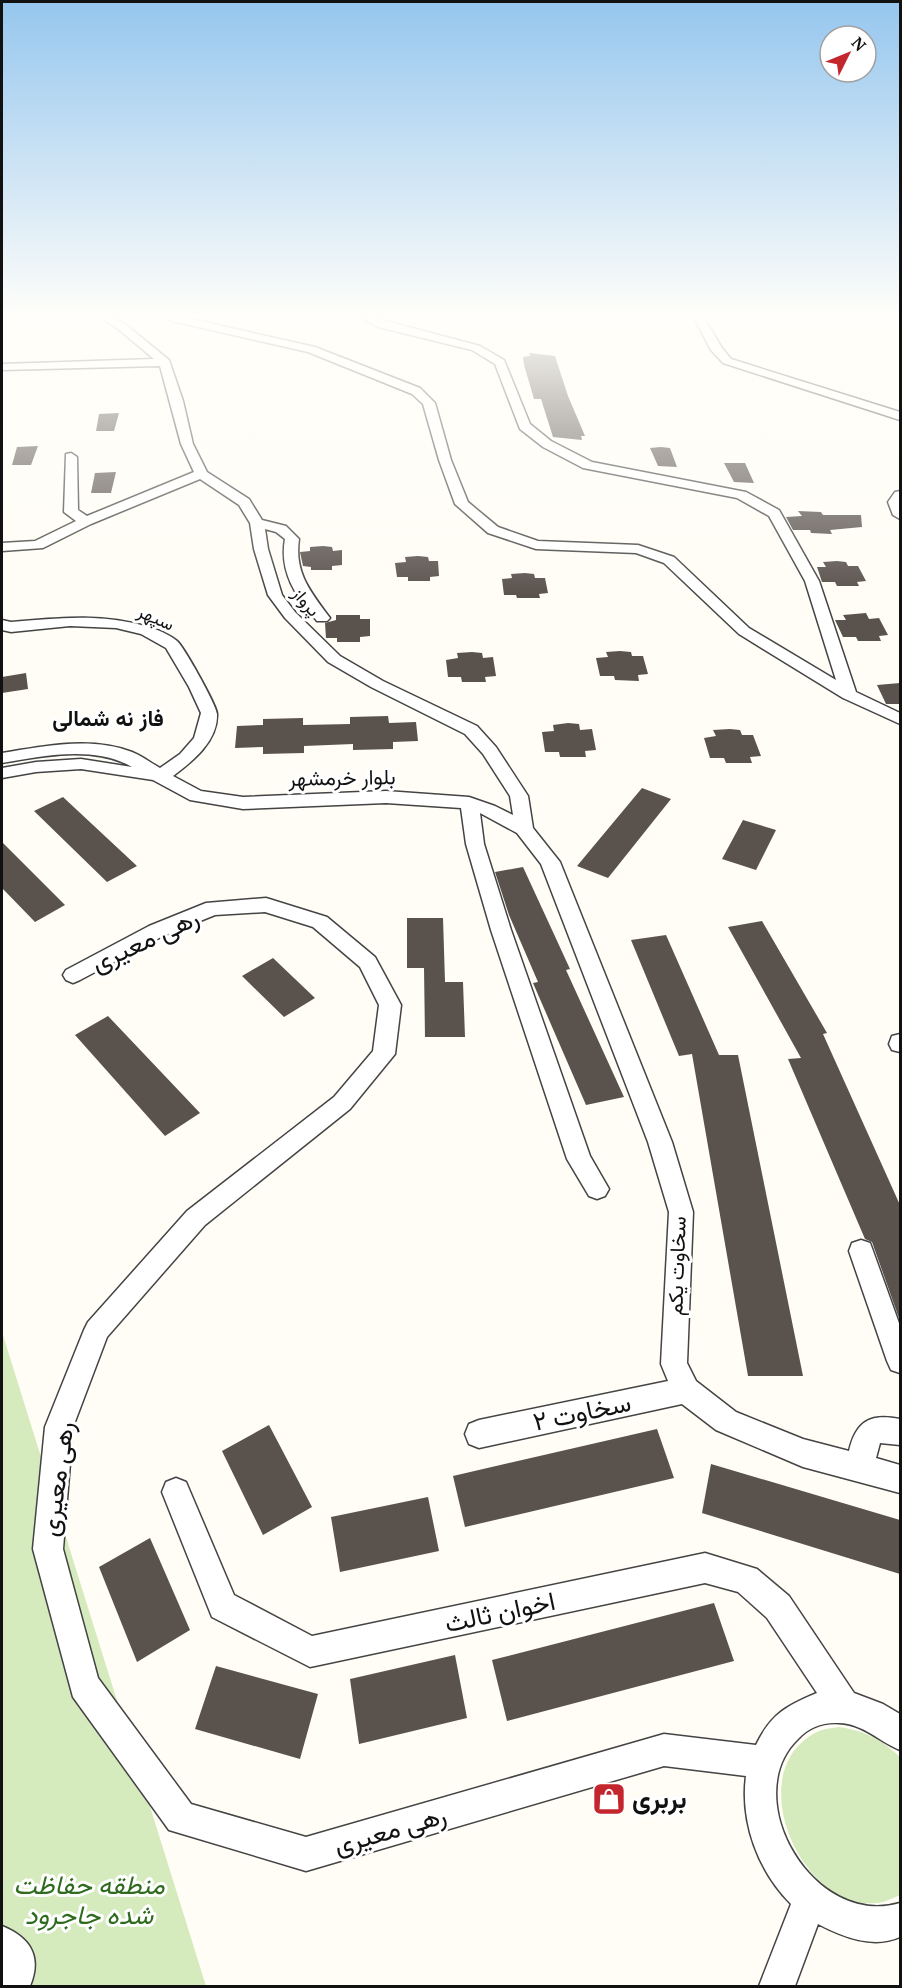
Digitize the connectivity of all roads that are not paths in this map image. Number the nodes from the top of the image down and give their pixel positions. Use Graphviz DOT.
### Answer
graph roads {
  1 [pos="178,411"];
  2 [pos="431,411"];
  3 [pos="518,411"];
  4 [pos="884,411"];
  5 [pos="900,416"];
  6 [pos="71,457"];
  7 [pos="201,474"];
  8 [pos="900,495"];
  9 [pos="900,516"];
  10 [pos="86,521"];
  11 [pos="257,523"];
  12 [pos="4,547"];
  13 [pos="322,618"];
  14 [pos="2,625"];
  15 [pos="849,695"];
  16 [pos="900,719"];
  17 [pos="2,758"];
  18 [pos="2,773"];
  19 [pos="160,777"];
  20 [pos="469,803"];
  21 [pos="524,830"];
  22 [pos="73,975"];
  23 [pos="597,1190"];
  24 [pos="861,1251"];
  25 [pos="900,1361"];
  26 [pos="686,1390"];
  27 [pos="900,1432"];
  28 [pos="478,1434"];
  29 [pos="860,1468"];
  30 [pos="900,1479"];
  31 [pos="176,1492"];
  32 [pos="845,1708"];
  33 [pos="900,1734"];
  34 [pos="764,1762"];
  35 [pos="810,1899"];
  36 [pos="900,1920"];
  37 [pos="2,1944"];
  38 [pos="11,1986"];
  39 [pos="777,1986"];
  1 -- 7 [label="street"];
  2 -- 15 [label="street"];
  3 -- 15 [label="street"];
  4 -- 5 [label="street"];
  6 -- 10 [label="street"];
  7 -- 10 [label="street"];
  7 -- 11 [label="street, پرواز"];
  8 -- 9 [label="street"];
  10 -- 12 [label="street"];
  11 -- 13 [label="street"];
  11 -- 21 [label="street, پرواز"];
  14 -- 19 [label="street, سپهر"];
  15 -- 16 [label="street"];
  17 -- 19 [label="street, بلوار خرمشهر"];
  18 -- 19 [label="street, بلوار خرمشهر"];
  19 -- 20 [label="street, بلوار خرمشهر"];
  20 -- 21 [label="street, بلوار خرمشهر"];
  20 -- 23 [label="street"];
  21 -- 26 [label="street, سخاوت یکم"];
  22 -- 34 [label="street, رهی معیری"];
  24 -- 25 [label="street"];
  26 -- 28 [label="street, سخاوت ۲"];
  26 -- 29 [label="street, سخاوت یکم"];
  27 -- 29 [label="street"];
  29 -- 30 [label="street, سخاوت یکم"];
  31 -- 32 [label="street, اخوان ثالث"];
  32 -- 33 [label="street"];
  32 -- 34 [label="street"];
  34 -- 35 [label="street"];
  35 -- 36 [label="street"];
  35 -- 39 [label="street"];
  37 -- 38 [label="street"];
}
